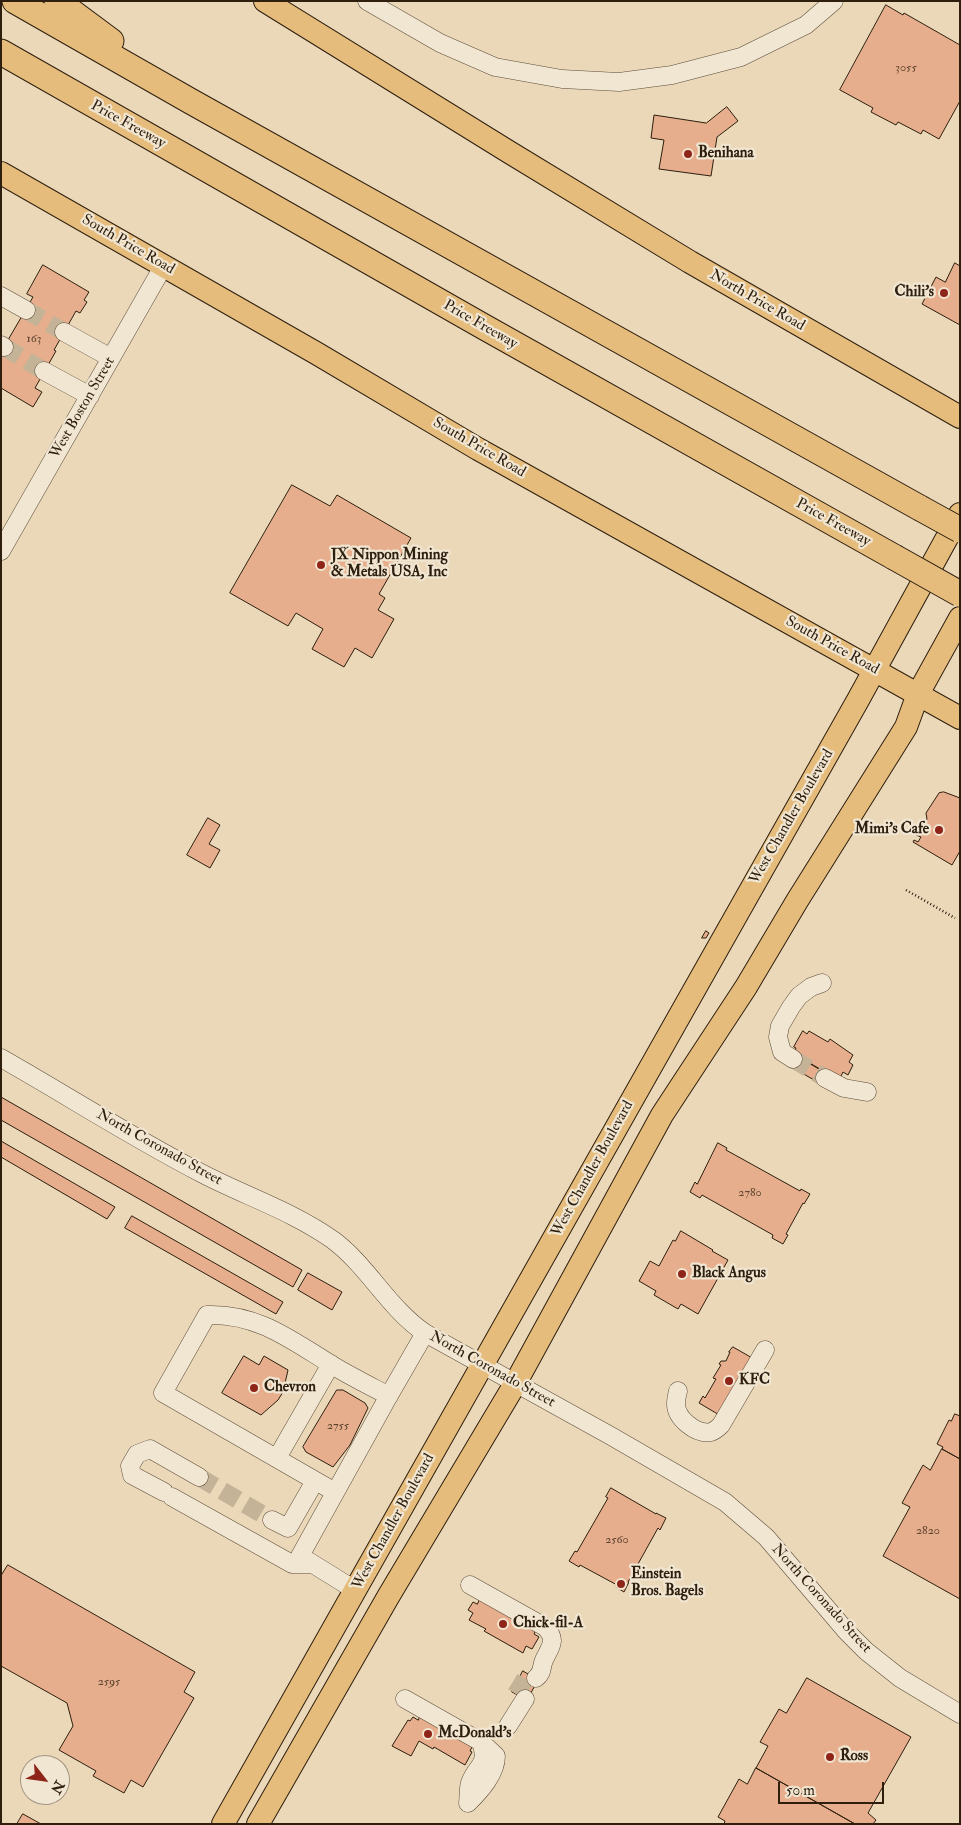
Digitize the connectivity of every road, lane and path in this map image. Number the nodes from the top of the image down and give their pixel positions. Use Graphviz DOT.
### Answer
graph roads {
  1 [pos="15,1"];
  2 [pos="57,1"];
  3 [pos="266,1"];
  4 [pos="366,1"];
  5 [pos="834,1"];
  6 [pos="1,52"];
  7 [pos="1,59"];
  8 [pos="192,102"];
  9 [pos="92,105"];
  10 [pos="1,173"];
  11 [pos="164,265"];
  12 [pos="1,296"];
  13 [pos="26,310"];
  14 [pos="64,332"];
  15 [pos="111,358"];
  16 [pos="44,371"];
  17 [pos="90,396"];
  18 [pos="960,417"];
  19 [pos="960,514"];
  20 [pos="960,530"];
  21 [pos="1,551"];
  22 [pos="960,594"];
  23 [pos="960,618"];
  24 [pos="875,670"];
  25 [pos="918,694"];
  26 [pos="960,718"];
  27 [pos="906,890"];
  28 [pos="955,918"];
  29 [pos="822,983"];
  30 [pos="1,1058"];
  31 [pos="792,1059"];
  32 [pos="825,1078"];
  33 [pos="867,1092"];
  34 [pos="426,1333"];
  35 [pos="765,1350"];
  36 [pos="331,1364"];
  37 [pos="482,1365"];
  38 [pos="515,1384"];
  39 [pos="678,1391"];
  40 [pos="389,1396"];
  41 [pos="276,1458"];
  42 [pos="199,1477"];
  43 [pos="315,1481"];
  44 [pos="335,1492"];
  45 [pos="272,1520"];
  46 [pos="313,1564"];
  47 [pos="470,1585"];
  48 [pos="356,1590"];
  49 [pos="331,1633"];
  50 [pos="532,1676"];
  51 [pos="520,1697"];
  52 [pos="405,1699"];
  53 [pos="960,1714"];
  54 [pos="504,1724"];
  55 [pos="302,1748"];
  56 [pos="468,1803"];
  57 [pos="223,1824"];
  58 [pos="258,1824"];
  1 -- 8 [label="highway"];
  2 -- 8 [label="highway"];
  3 -- 18 [label="main road, North Price Road"];
  4 -- 5 [label="street"];
  6 -- 9 [label="highway, Price Freeway"];
  7 -- 9 [label="highway"];
  8 -- 20 [label="highway, bridge"];
  9 -- 22 [label="highway, Price Freeway, bridge"];
  10 -- 11 [label="main road, South Price Road"];
  11 -- 15 [label="street, West Boston Street"];
  11 -- 24 [label="main road, South Price Road"];
  12 -- 13 [label="street"];
  14 -- 15 [label="street"];
  15 -- 17 [label="street, West Boston Street"];
  16 -- 17 [label="street"];
  17 -- 21 [label="street, West Boston Street"];
  19 -- 24 [label="main road, West Chandler Boulevard"];
  23 -- 25 [label="main road, West Chandler Boulevard"];
  24 -- 25 [label="main road, South Price Road"];
  24 -- 37 [label="main road, West Chandler Boulevard"];
  25 -- 26 [label="main road, South Price Road"];
  25 -- 38 [label="main road, West Chandler Boulevard"];
  27 -- 28 [label="path"];
  29 -- 31 [label="street"];
  30 -- 34 [label="street, North Coronado Street"];
  32 -- 33 [label="street"];
  34 -- 37 [label="street, North Coronado Street"];
  34 -- 40 [label="street"];
  35 -- 39 [label="street"];
  36 -- 40 [label="street"];
  36 -- 41 [label="street"];
  36 -- 41 [label="street"];
  37 -- 38 [label="street, North Coronado Street"];
  37 -- 48 [label="main road, West Chandler Boulevard"];
  38 -- 53 [label="street, North Coronado Street"];
  38 -- 55 [label="main road, West Chandler Boulevard"];
  40 -- 44 [label="street"];
  41 -- 43 [label="street"];
  42 -- 46 [label="street"];
  43 -- 44 [label="street"];
  43 -- 45 [label="street"];
  44 -- 46 [label="street"];
  46 -- 48 [label="street"];
  47 -- 50 [label="street"];
  48 -- 49 [label="main road, West Chandler Boulevard"];
  49 -- 55 [label="main road"];
  49 -- 57 [label="main road, West Chandler Boulevard"];
  51 -- 54 [label="street"];
  52 -- 56 [label="street"];
  55 -- 58 [label="main road, West Chandler Boulevard"];
}
